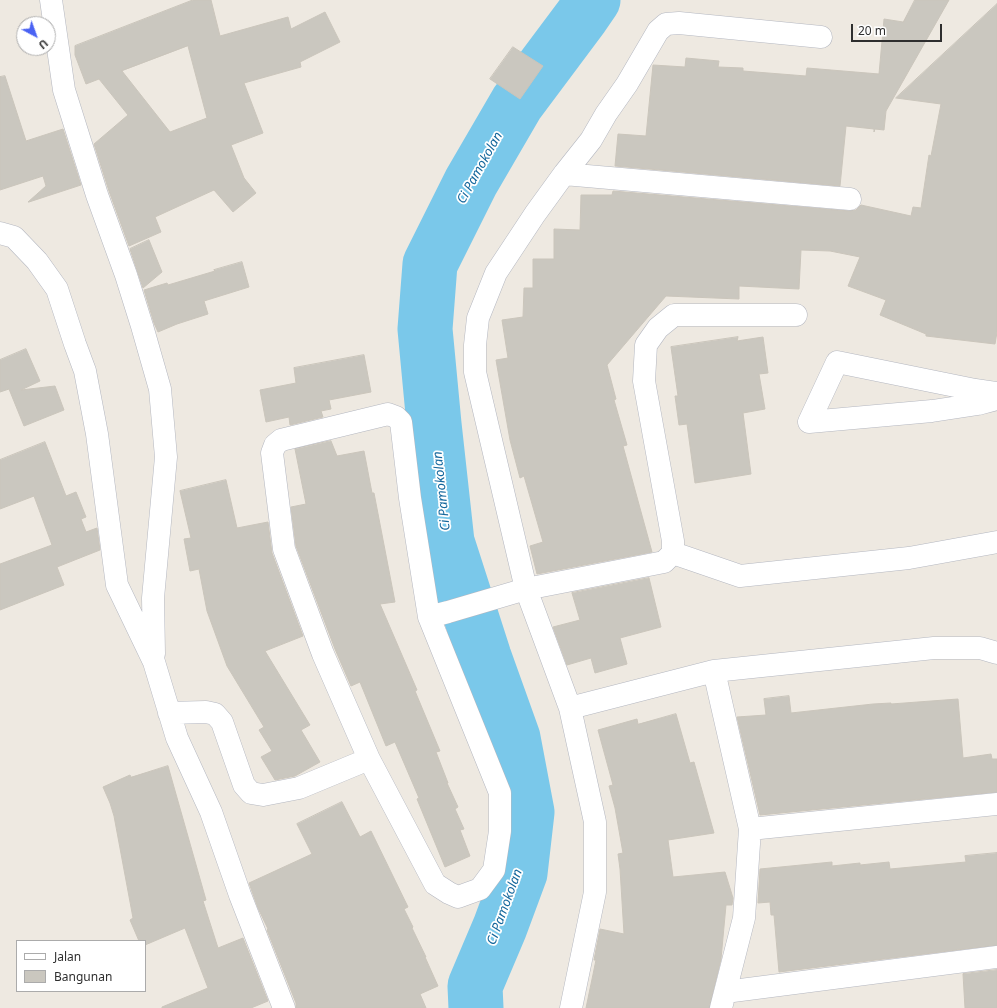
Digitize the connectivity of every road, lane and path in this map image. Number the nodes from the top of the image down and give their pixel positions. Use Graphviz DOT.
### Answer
graph roads {
  1 [pos="51,0"];
  2 [pos="821,37"];
  3 [pos="564,174"];
  4 [pos="850,199"];
  5 [pos="0,233"];
  6 [pos="796,315"];
  7 [pos="997,393"];
  8 [pos="997,399"];
  9 [pos="997,542"];
  10 [pos="673,553"];
  11 [pos="526,589"];
  12 [pos="439,614"];
  13 [pos="997,653"];
  14 [pos="154,662"];
  15 [pos="714,671"];
  16 [pos="570,708"];
  17 [pos="169,713"];
  18 [pos="368,759"];
  19 [pos="997,804"];
  20 [pos="750,829"];
  21 [pos="997,957"];
  22 [pos="723,1000"];
  23 [pos="284,1008"];
  24 [pos="571,1008"];
  1 -- 14 [label="street"];
  2 -- 3 [label="street"];
  3 -- 4 [label="street"];
  3 -- 11 [label="street"];
  5 -- 14 [label="street"];
  6 -- 10 [label="street"];
  7 -- 8 [label="street"];
  9 -- 10 [label="street"];
  10 -- 11 [label="street"];
  11 -- 12 [label="street"];
  11 -- 16 [label="street"];
  12 -- 18 [label="street"];
  12 -- 18 [label="street"];
  13 -- 15 [label="street"];
  14 -- 17 [label="street"];
  15 -- 16 [label="street"];
  15 -- 20 [label="street"];
  16 -- 24 [label="street"];
  17 -- 18 [label="street"];
  17 -- 23 [label="street"];
  19 -- 20 [label="street"];
  20 -- 22 [label="street"];
  21 -- 22 [label="street"];
}
